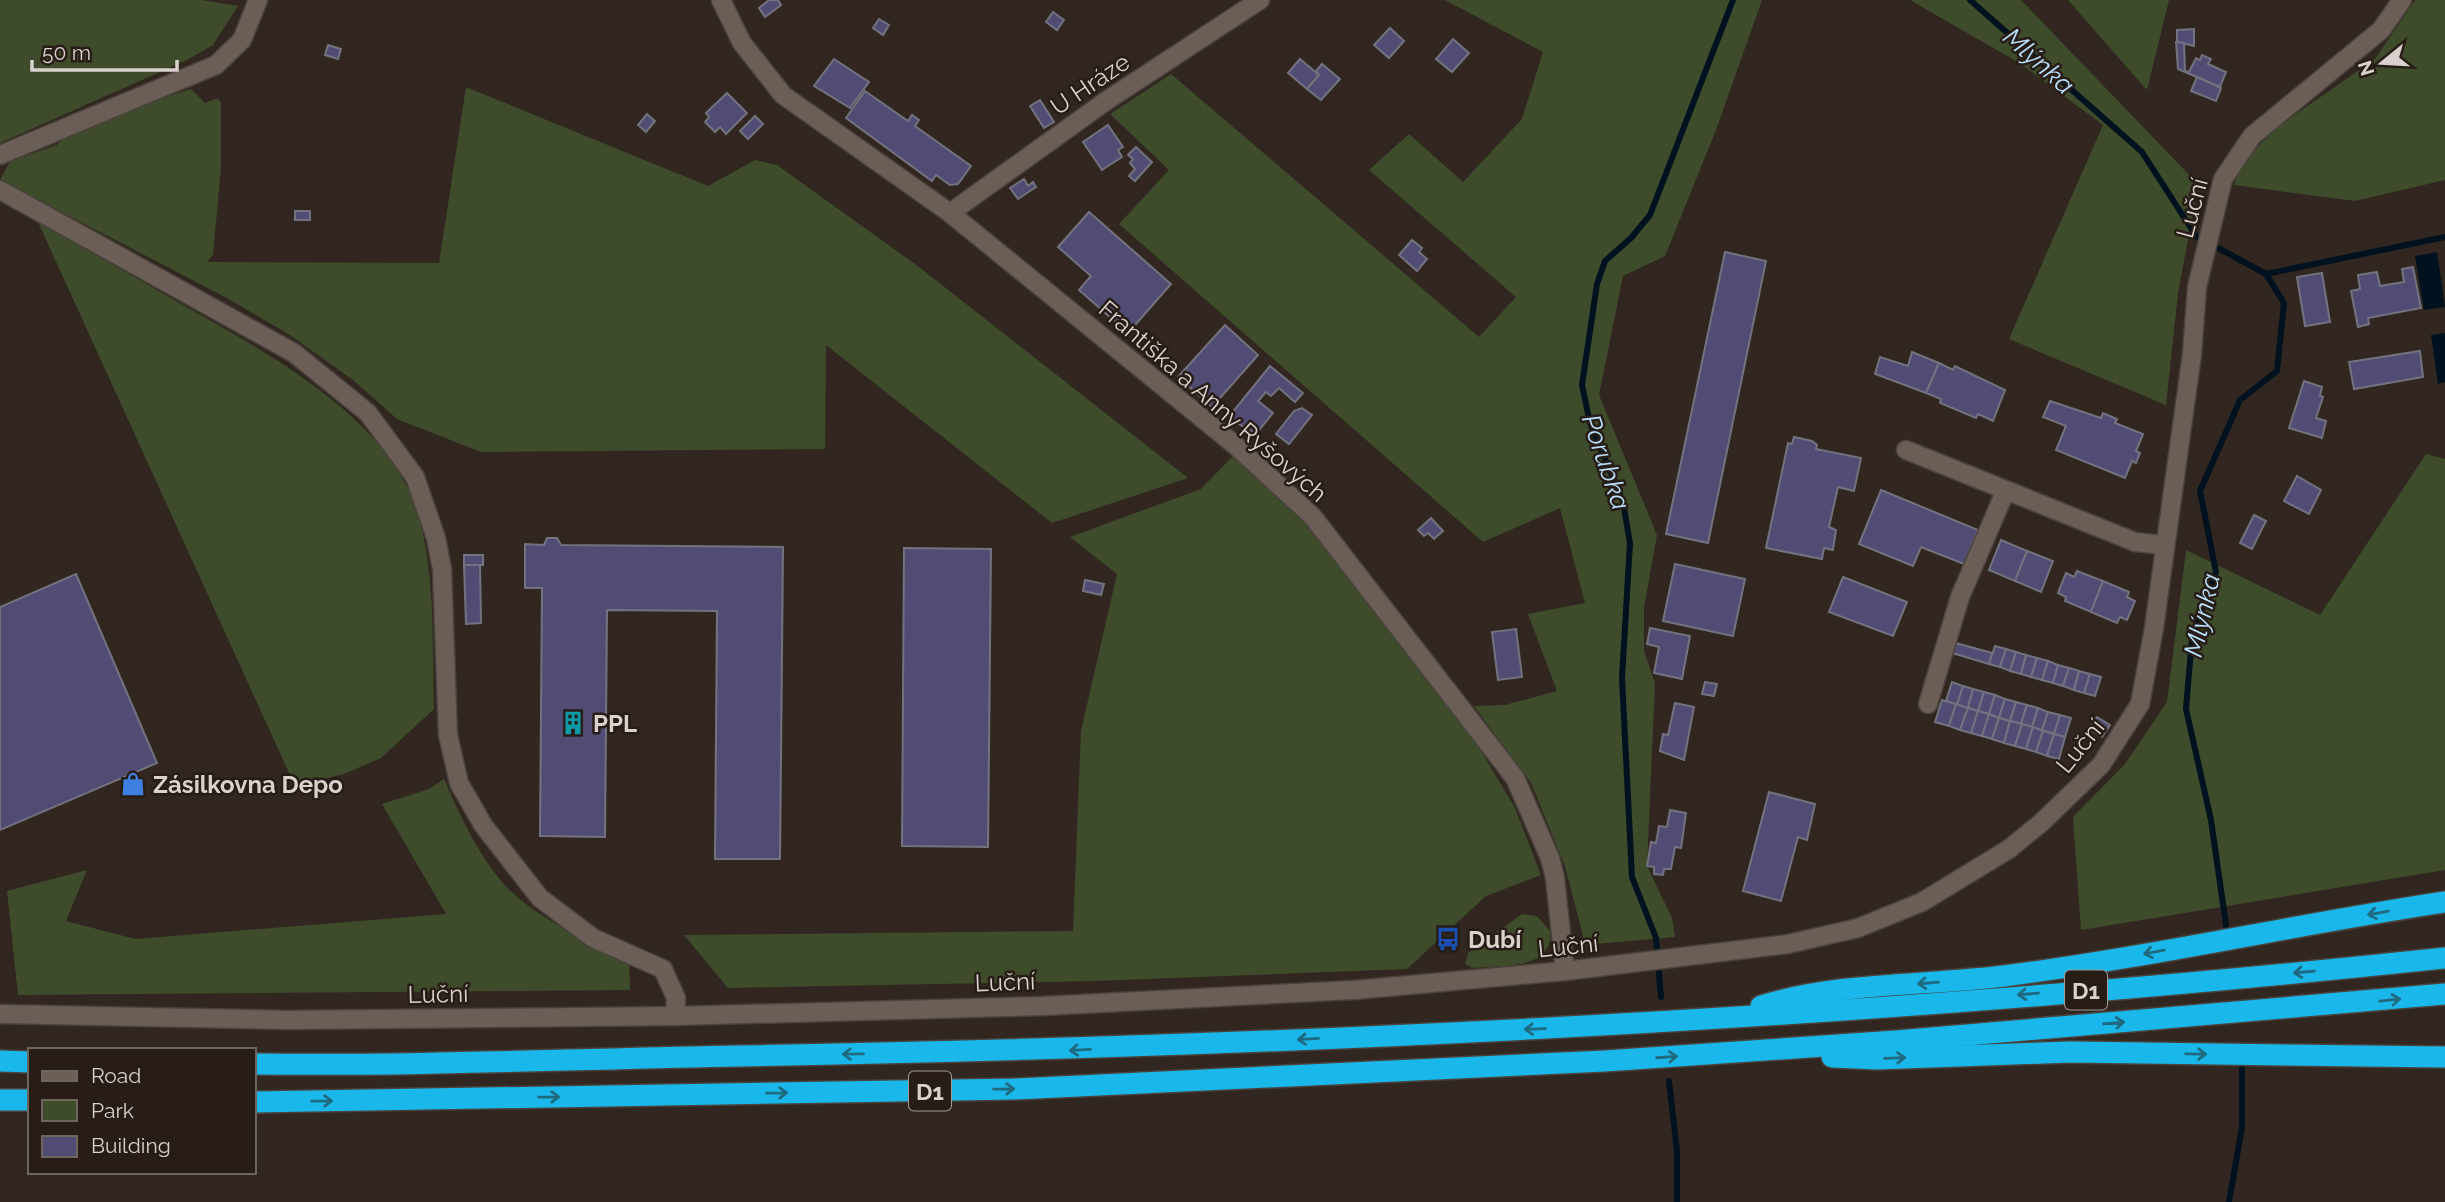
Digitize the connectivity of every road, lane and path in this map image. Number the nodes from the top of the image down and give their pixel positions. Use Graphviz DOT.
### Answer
graph roads {
  1 [pos="258,0"];
  2 [pos="721,0"];
  3 [pos="1260,0"];
  4 [pos="2402,0"];
  5 [pos="0,155"];
  6 [pos="0,190"];
  7 [pos="950,213"];
  8 [pos="1906,450"];
  9 [pos="2005,492"];
  10 [pos="2164,545"];
  11 [pos="1928,704"];
  12 [pos="2445,902"];
  13 [pos="2445,958"];
  14 [pos="1565,971"];
  15 [pos="2445,995"];
  16 [pos="0,1014"];
  17 [pos="675,1016"];
  18 [pos="1726,1016"];
  19 [pos="1729,1052"];
  20 [pos="2445,1057"];
  21 [pos="0,1061"];
  22 [pos="28,1062"];
  23 [pos="256,1064"];
  24 [pos="0,1100"];
  25 [pos="28,1100"];
  26 [pos="256,1102"];
  1 -- 5 [label="street"];
  2 -- 7 [label="street, Františka a Anny Ryšových"];
  3 -- 7 [label="street, U Hráze"];
  4 -- 10 [label="street, Luční"];
  6 -- 17 [label="street"];
  7 -- 14 [label="street, Františka a Anny Ryšových"];
  8 -- 9 [label="street"];
  9 -- 10 [label="street"];
  9 -- 11 [label="street"];
  10 -- 14 [label="street, Luční"];
  12 -- 18 [label="highway, one-way"];
  13 -- 18 [label="highway, D1, one-way"];
  14 -- 17 [label="street, Luční"];
  19 -- 15 [label="highway, D1, one-way"];
  16 -- 17 [label="street, Luční"];
  18 -- 23 [label="highway, D1, one-way"];
  19 -- 20 [label="highway, one-way"];
  26 -- 19 [label="highway, D1, one-way"];
  21 -- 22 [label="highway"];
  24 -- 25 [label="highway"];
}
